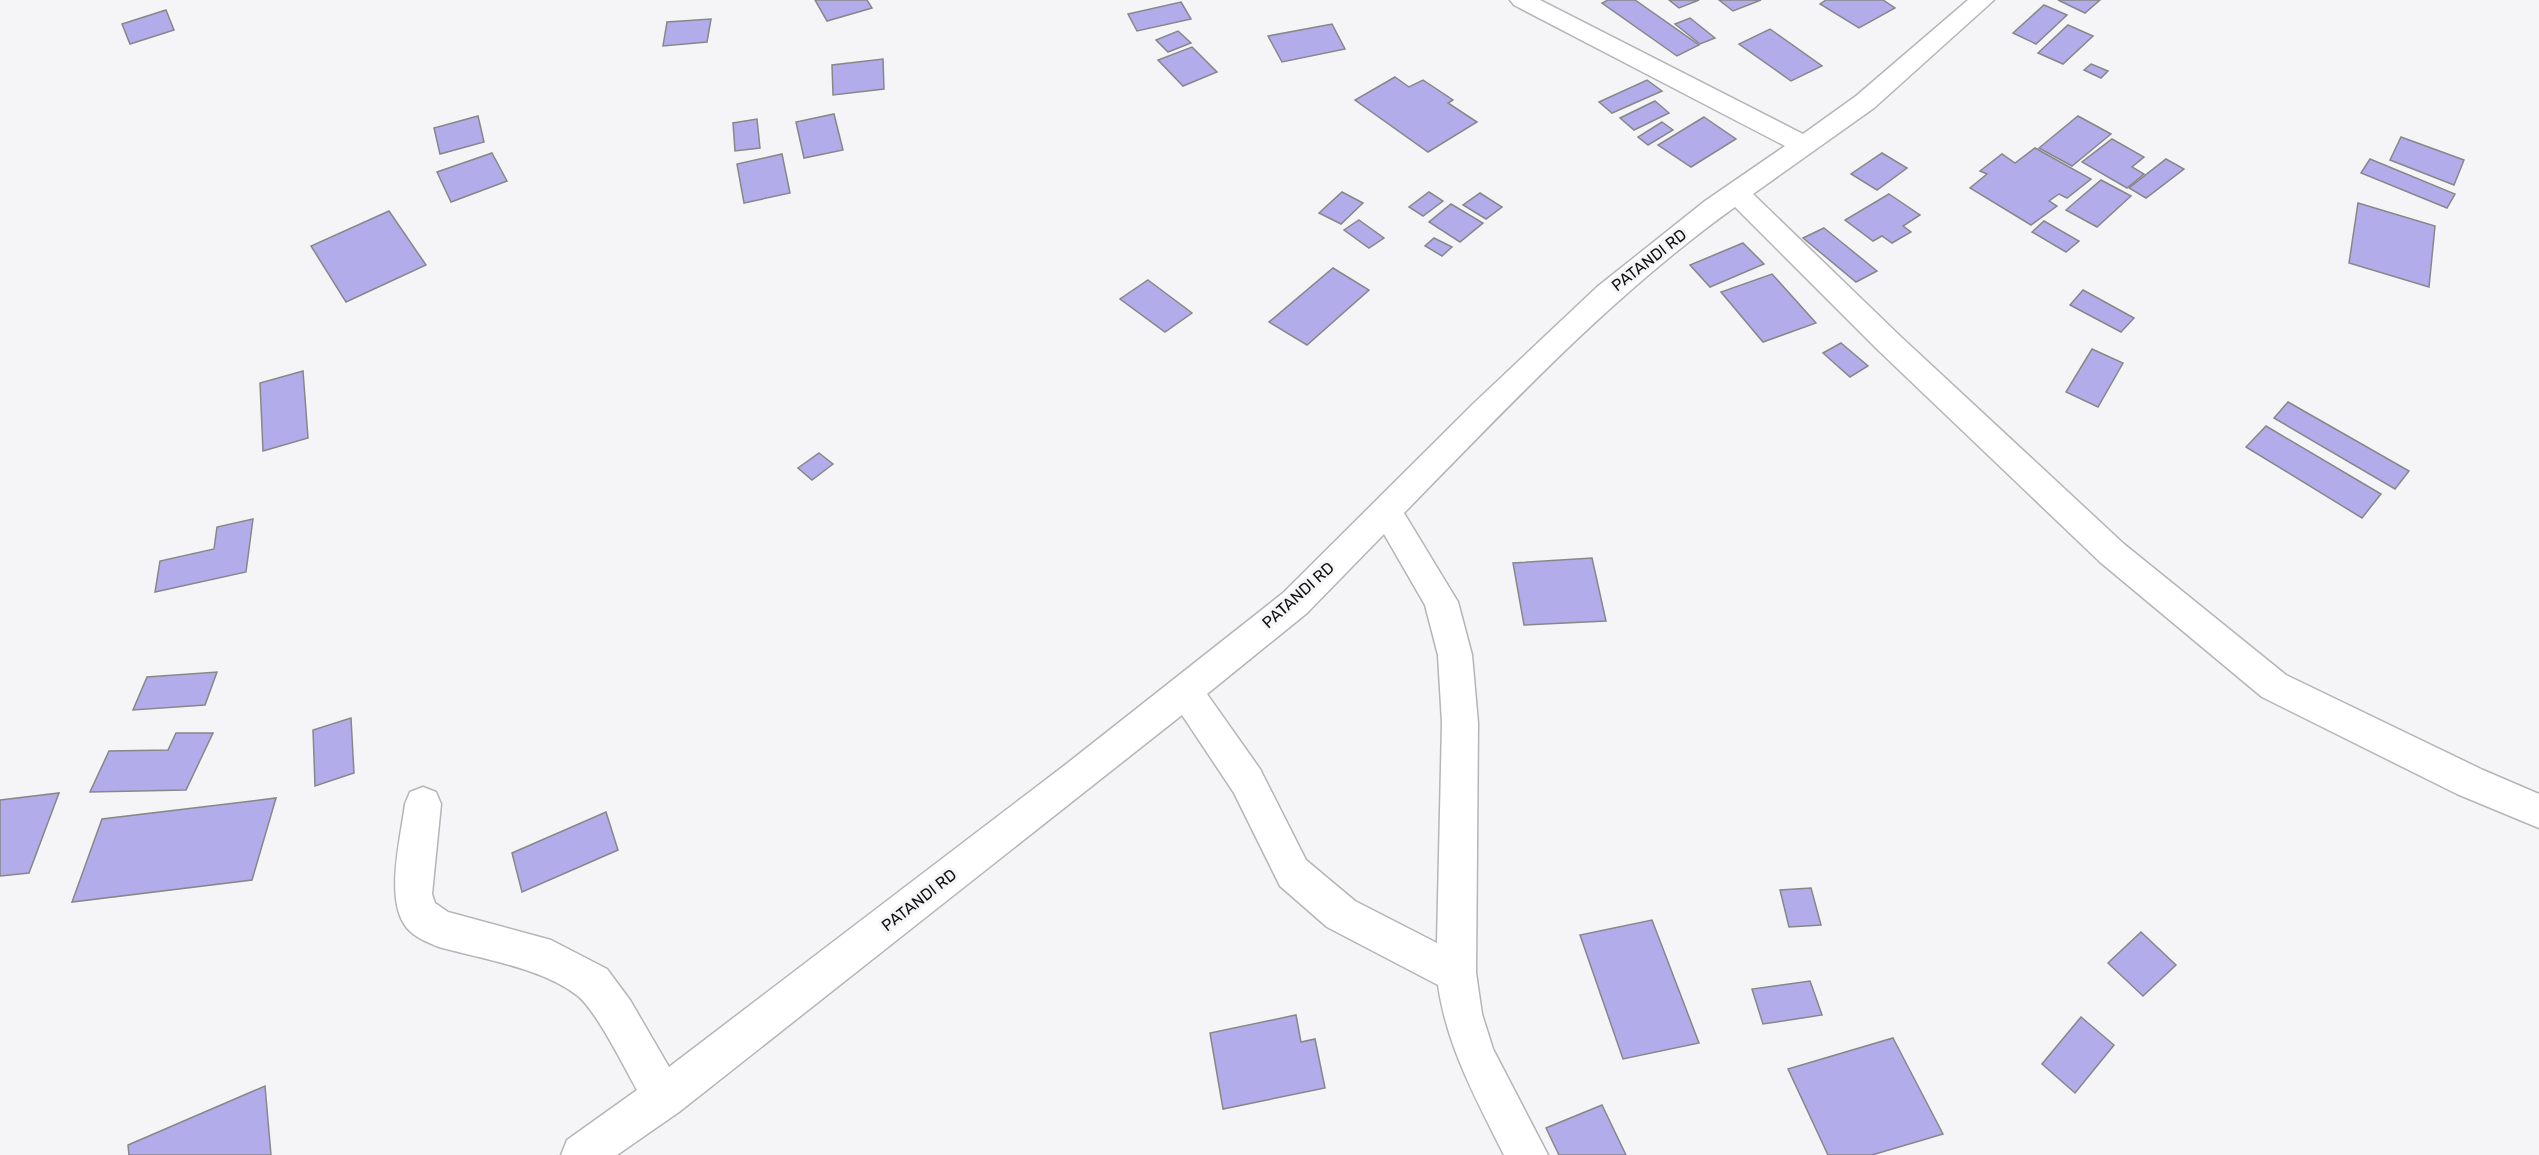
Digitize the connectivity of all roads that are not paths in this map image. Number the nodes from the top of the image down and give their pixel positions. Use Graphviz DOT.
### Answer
graph roads {
  1 [pos="1522,0"];
  2 [pos="1982,0"];
  3 [pos="1804,145"];
  4 [pos="1736,193"];
  5 [pos="1386,510"];
  6 [pos="1185,690"];
  7 [pos="423,804"];
  8 [pos="2539,811"];
  9 [pos="1456,973"];
  10 [pos="664,1096"];
  11 [pos="582,1155"];
  12 [pos="1527,1155"];
  1 -- 3 [label="street"];
  2 -- 3 [label="street, PATANDI RD"];
  3 -- 4 [label="street, PATANDI RD"];
  4 -- 5 [label="street, PATANDI RD"];
  4 -- 8 [label="street"];
  5 -- 6 [label="street, PATANDI RD"];
  5 -- 9 [label="street"];
  6 -- 9 [label="street"];
  6 -- 10 [label="street, PATANDI RD"];
  7 -- 10 [label="street"];
  9 -- 12 [label="street"];
  10 -- 11 [label="street, PATANDI RD"];
}
